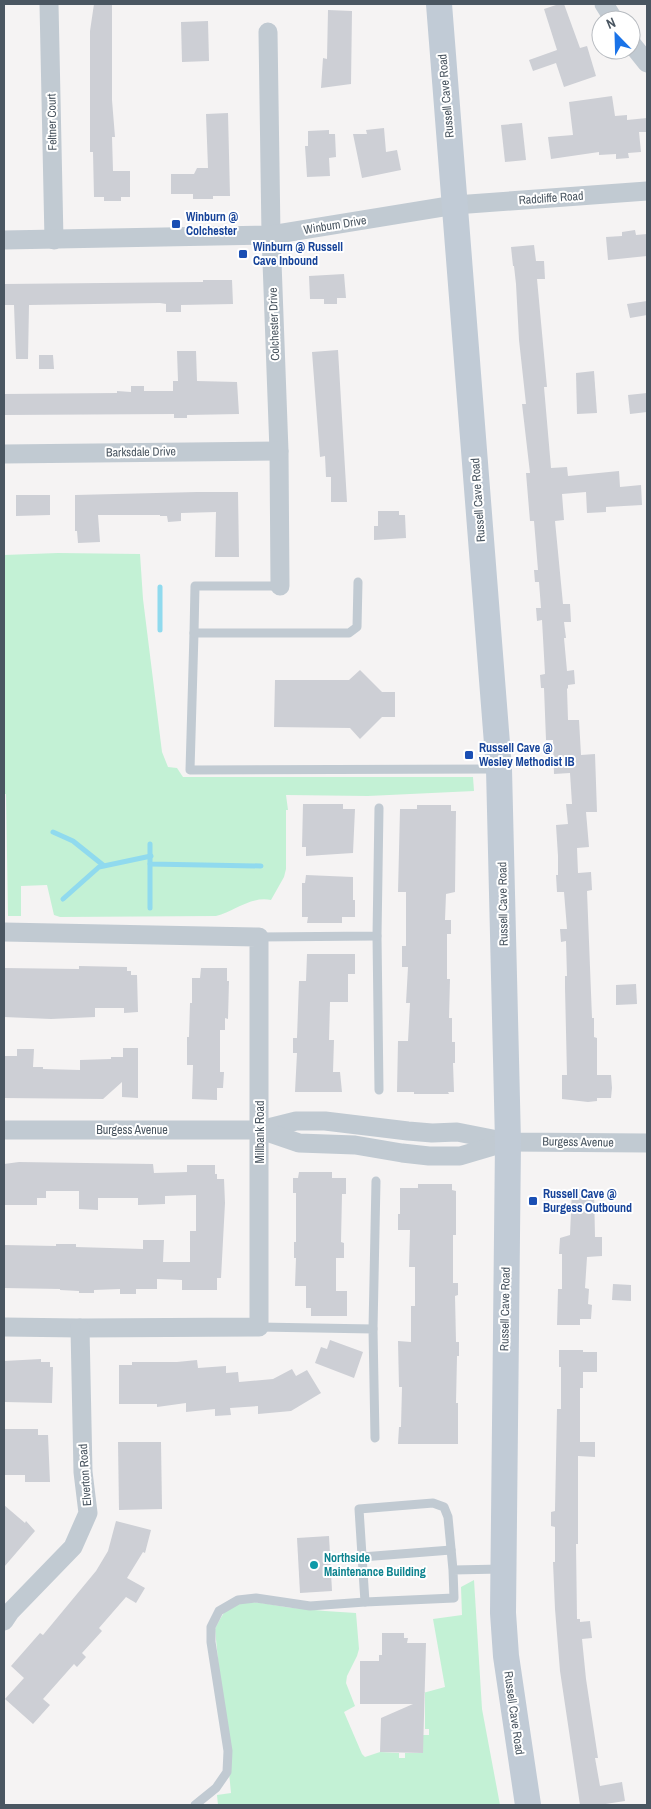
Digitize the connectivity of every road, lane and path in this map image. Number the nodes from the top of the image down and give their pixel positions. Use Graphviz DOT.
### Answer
graph roads {
  1 [pos="49,4"];
  2 [pos="439,4"];
  3 [pos="268,32"];
  4 [pos="647,191"];
  5 [pos="455,205"];
  6 [pos="271,235"];
  7 [pos="4,240"];
  8 [pos="54,240"];
  9 [pos="279,451"];
  10 [pos="4,454"];
  11 [pos="358,582"];
  12 [pos="280,586"];
  13 [pos="194,633"];
  14 [pos="499,768"];
  15 [pos="379,808"];
  16 [pos="4,932"];
  17 [pos="377,936"];
  18 [pos="259,937"];
  19 [pos="379,1090"];
  20 [pos="4,1130"];
  21 [pos="260,1130"];
  22 [pos="508,1142"];
  23 [pos="647,1143"];
  24 [pos="376,1181"];
  25 [pos="4,1327"];
  26 [pos="259,1327"];
  27 [pos="80,1328"];
  28 [pos="373,1329"];
  29 [pos="375,1438"];
  30 [pos="451,1550"];
  31 [pos="362,1557"];
  32 [pos="502,1569"];
  33 [pos="453,1570"];
  34 [pos="365,1602"];
  35 [pos="6,1613"];
  36 [pos="195,1805"];
  37 [pos="528,1805"];
  1 -- 8 [label="street, Feltner Court"];
  2 -- 5 [label="main road, Russell Cave Road"];
  3 -- 6 [label="street, Colchester Drive"];
  4 -- 5 [label="street, Radcliffe Road"];
  5 -- 6 [label="street, Winburn Drive"];
  5 -- 14 [label="main road, Russell Cave Road"];
  6 -- 8 [label="street, Winburn Drive"];
  6 -- 9 [label="street, Colchester Drive"];
  7 -- 8 [label="street, Winburn Drive"];
  9 -- 10 [label="street, Barksdale Drive"];
  9 -- 12 [label="street, Colchester Drive"];
  11 -- 13 [label="lane"];
  12 -- 13 [label="lane"];
  13 -- 14 [label="lane"];
  14 -- 22 [label="main road, Russell Cave Road"];
  15 -- 17 [label="lane"];
  16 -- 18 [label="street"];
  17 -- 18 [label="lane"];
  17 -- 19 [label="lane"];
  18 -- 21 [label="street, Millbank Road"];
  20 -- 21 [label="street, Burgess Avenue"];
  21 -- 22 [label="street, Burgess Avenue"];
  21 -- 26 [label="street, Millbank Road"];
  22 -- 23 [label="street, Burgess Avenue"];
  22 -- 32 [label="main road, Russell Cave Road"];
  24 -- 28 [label="lane"];
  25 -- 27 [label="street"];
  26 -- 27 [label="street"];
  26 -- 28 [label="lane"];
  27 -- 35 [label="street, Elverton Road"];
  28 -- 29 [label="lane"];
  30 -- 31 [label="lane"];
  30 -- 31 [label="lane"];
  30 -- 33 [label="lane"];
  31 -- 34 [label="lane"];
  32 -- 33 [label="lane"];
  32 -- 37 [label="main road, Russell Cave Road"];
  33 -- 34 [label="lane"];
  34 -- 36 [label="lane"];
}
